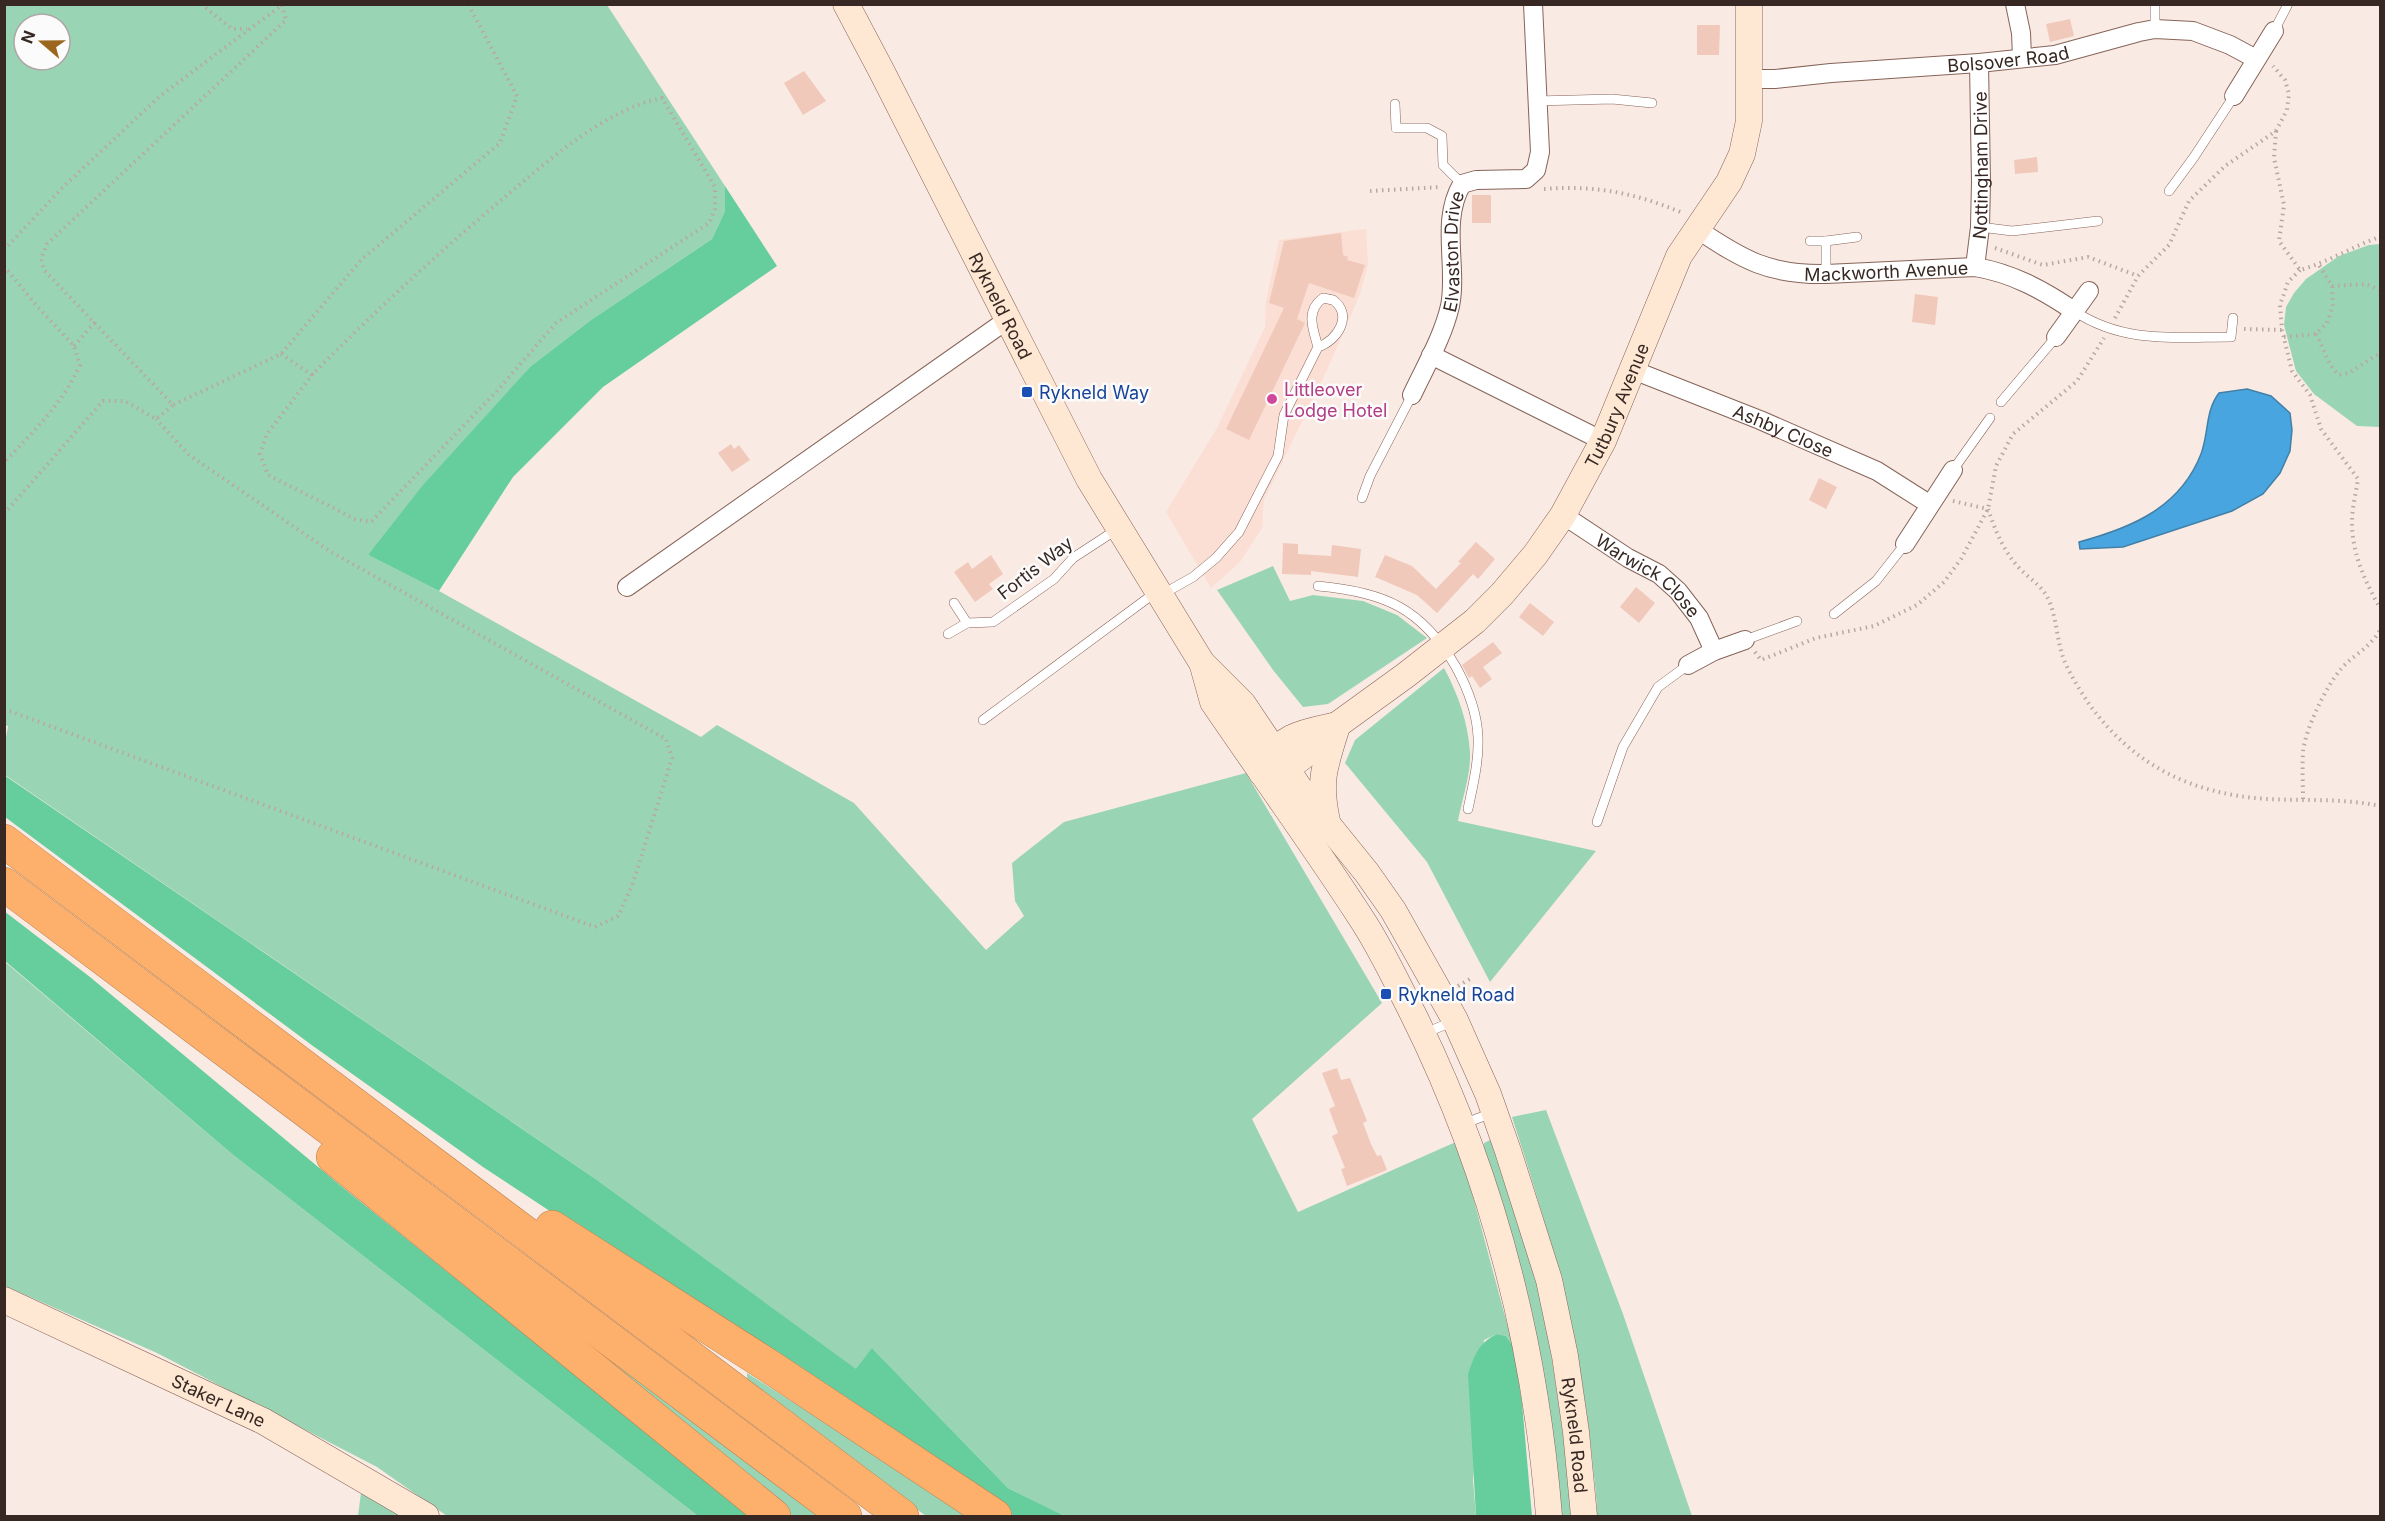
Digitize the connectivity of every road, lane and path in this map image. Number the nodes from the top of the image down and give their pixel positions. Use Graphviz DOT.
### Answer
graph roads {
  1 [pos="201,4"];
  2 [pos="468,4"];
  3 [pos="846,4"];
  4 [pos="1533,4"];
  5 [pos="1749,4"];
  6 [pos="2015,4"];
  7 [pos="2155,4"];
  8 [pos="2288,4"];
  9 [pos="282,5"];
  10 [pos="247,29"];
  11 [pos="2155,29"];
  12 [pos="2274,30"];
  13 [pos="2022,57"];
  14 [pos="2256,60"];
  15 [pos="1979,63"];
  16 [pos="1749,79"];
  17 [pos="2234,96"];
  18 [pos="1536,101"];
  19 [pos="1652,103"];
  20 [pos="1395,104"];
  21 [pos="2276,131"];
  22 [pos="1460,187"];
  23 [pos="1538,189"];
  24 [pos="1370,191"];
  25 [pos="2169,191"];
  26 [pos="2098,221"];
  27 [pos="1700,225"];
  28 [pos="1979,235"];
  29 [pos="1857,237"];
  30 [pos="2380,237"];
  31 [pos="1810,240"];
  32 [pos="1826,241"];
  33 [pos="4,250"];
  34 [pos="2319,265"];
  35 [pos="4,266"];
  36 [pos="1975,267"];
  37 [pos="2300,270"];
  38 [pos="1826,274"];
  39 [pos="2138,276"];
  40 [pos="2332,286"];
  41 [pos="2380,290"];
  42 [pos="2089,291"];
  43 [pos="2074,311"];
  44 [pos="2233,318"];
  45 [pos="1007,320"];
  46 [pos="95,322"];
  47 [pos="2232,328"];
  48 [pos="2109,330"];
  49 [pos="2282,330"];
  50 [pos="2316,334"];
  51 [pos="2056,337"];
  52 [pos="2284,337"];
  53 [pos="74,346"];
  54 [pos="1318,347"];
  55 [pos="2380,353"];
  56 [pos="281,354"];
  57 [pos="1431,356"];
  58 [pos="1633,370"];
  59 [pos="312,375"];
  60 [pos="1412,395"];
  61 [pos="2001,402"];
  62 [pos="173,405"];
  63 [pos="156,418"];
  64 [pos="1990,418"];
  65 [pos="1603,441"];
  66 [pos="4,463"];
  67 [pos="1953,470"];
  68 [pos="1362,498"];
  69 [pos="1932,500"];
  70 [pos="1988,509"];
  71 [pos="4,514"];
  72 [pos="1563,515"];
  73 [pos="1119,527"];
  74 [pos="1905,544"];
  75 [pos="1318,586"];
  76 [pos="627,587"];
  77 [pos="1160,593"];
  78 [pos="954,603"];
  79 [pos="2380,608"];
  80 [pos="1834,614"];
  81 [pos="1797,621"];
  82 [pos="967,623"];
  83 [pos="2380,630"];
  84 [pos="948,634"];
  85 [pos="1745,640"];
  86 [pos="1444,646"];
  87 [pos="1714,651"];
  88 [pos="1688,665"];
  89 [pos="4,709"];
  90 [pos="983,720"];
  91 [pos="1337,725"];
  92 [pos="1274,764"];
  93 [pos="2303,799"];
  94 [pos="2380,806"];
  95 [pos="1468,809"];
  96 [pos="1327,822"];
  97 [pos="1598,822"];
  98 [pos="4,841"];
  99 [pos="4,884"];
  100 [pos="113,964"];
  101 [pos="1455,1020"];
  102 [pos="1423,1034"];
  103 [pos="1494,1113"];
  104 [pos="1461,1124"];
  105 [pos="392,1132"];
  106 [pos="4,1300"];
  107 [pos="426,1516"];
  108 [pos="774,1516"];
  109 [pos="845,1516"];
  110 [pos="902,1516"];
  111 [pos="995,1516"];
  112 [pos="1549,1516"];
  113 [pos="1584,1516"];
  1 -- 10 [label="path"];
  2 -- 56 [label="path"];
  3 -- 45 [label="street, Rykneld Road"];
  4 -- 18 [label="street, Elvaston Drive"];
  5 -- 16 [label="street, Tutbury Avenue"];
  6 -- 13 [label="street"];
  7 -- 11 [label="lane"];
  8 -- 12 [label="lane"];
  9 -- 10 [label="path"];
  9 -- 46 [label="path"];
  10 -- 33 [label="path"];
  11 -- 13 [label="street, Bolsover Road"];
  11 -- 14 [label="street, Bolsover Road"];
  12 -- 14 [label="street"];
  13 -- 15 [label="street, Bolsover Road"];
  14 -- 17 [label="street"];
  14 -- 21 [label="path"];
  15 -- 16 [label="street, Bolsover Road"];
  15 -- 28 [label="street, Nottingham Drive"];
  16 -- 27 [label="street, Tutbury Avenue"];
  17 -- 25 [label="lane"];
  18 -- 19 [label="lane"];
  18 -- 22 [label="street, Elvaston Drive"];
  20 -- 22 [label="lane"];
  21 -- 37 [label="path"];
  21 -- 39 [label="path"];
  22 -- 24 [label="path"];
  22 -- 57 [label="street, Elvaston Drive"];
  23 -- 27 [label="path"];
  26 -- 28 [label="lane"];
  27 -- 38 [label="street, Mackworth Avenue"];
  27 -- 58 [label="street, Tutbury Avenue"];
  28 -- 36 [label="street, Nottingham Drive"];
  28 -- 39 [label="path"];
  29 -- 32 [label="lane"];
  30 -- 34 [label="path"];
  31 -- 32 [label="lane"];
  32 -- 38 [label="lane"];
  34 -- 37 [label="path"];
  34 -- 40 [label="path"];
  35 -- 53 [label="path"];
  36 -- 38 [label="street, Mackworth Avenue"];
  36 -- 43 [label="street, Mackworth Avenue"];
  37 -- 49 [label="path"];
  39 -- 48 [label="path"];
  40 -- 41 [label="path"];
  40 -- 50 [label="path"];
  42 -- 43 [label="street"];
  43 -- 48 [label="lane"];
  43 -- 51 [label="street"];
  44 -- 47 [label="lane"];
  45 -- 73 [label="street, Rykneld Road"];
  45 -- 76 [label="street"];
  46 -- 53 [label="path"];
  46 -- 62 [label="path"];
  47 -- 48 [label="lane"];
  47 -- 49 [label="path"];
  48 -- 70 [label="path"];
  49 -- 52 [label="path"];
  50 -- 52 [label="path"];
  50 -- 55 [label="path"];
  51 -- 61 [label="lane"];
  52 -- 79 [label="path"];
  53 -- 66 [label="path"];
  54 -- 54 [label="lane"];
  54 -- 77 [label="lane"];
  56 -- 59 [label="path"];
  56 -- 62 [label="path"];
  57 -- 60 [label="street, Elvaston Drive"];
  57 -- 65 [label="street"];
  58 -- 65 [label="street, Tutbury Avenue"];
  58 -- 69 [label="street, Ashby Close"];
  59 -- 59 [label="path"];
  60 -- 68 [label="lane, Elvaston Drive"];
  62 -- 63 [label="path"];
  63 -- 71 [label="path"];
  63 -- 89 [label="path"];
  64 -- 67 [label="lane"];
  65 -- 72 [label="street, Tutbury Avenue"];
  67 -- 69 [label="street"];
  69 -- 70 [label="path"];
  69 -- 74 [label="street"];
  70 -- 85 [label="path"];
  70 -- 93 [label="path"];
  72 -- 86 [label="street, Tutbury Avenue"];
  72 -- 87 [label="street, Warwick Close"];
  73 -- 77 [label="street, Rykneld Road"];
  73 -- 82 [label="lane, Fortis Way"];
  74 -- 80 [label="lane"];
  75 -- 86 [label="lane"];
  77 -- 90 [label="lane"];
  77 -- 92 [label="street, Rykneld Road"];
  78 -- 82 [label="lane"];
  81 -- 85 [label="lane"];
  82 -- 84 [label="lane, Fortis Way"];
  83 -- 93 [label="path"];
  85 -- 87 [label="street"];
  86 -- 91 [label="street, Tutbury Avenue"];
  86 -- 95 [label="lane"];
  87 -- 88 [label="street"];
  88 -- 97 [label="lane"];
  91 -- 92 [label="street, Tutbury Avenue"];
  91 -- 96 [label="street"];
  92 -- 96 [label="street, Rykneld Road"];
  92 -- 102 [label="street, Rykneld Road"];
  93 -- 94 [label="path"];
  96 -- 101 [label="street, Rykneld Road"];
  98 -- 105 [label="highway"];
  99 -- 100 [label="highway"];
  100 -- 108 [label="highway"];
  100 -- 109 [label="highway"];
  101 -- 102 [label="lane"];
  101 -- 103 [label="street, Rykneld Road"];
  102 -- 104 [label="street, Rykneld Road"];
  103 -- 104 [label="lane"];
  103 -- 113 [label="street, Rykneld Road"];
  104 -- 112 [label="street, Rykneld Road"];
  105 -- 110 [label="highway"];
  105 -- 111 [label="highway"];
  106 -- 107 [label="street, Staker Lane"];
}
